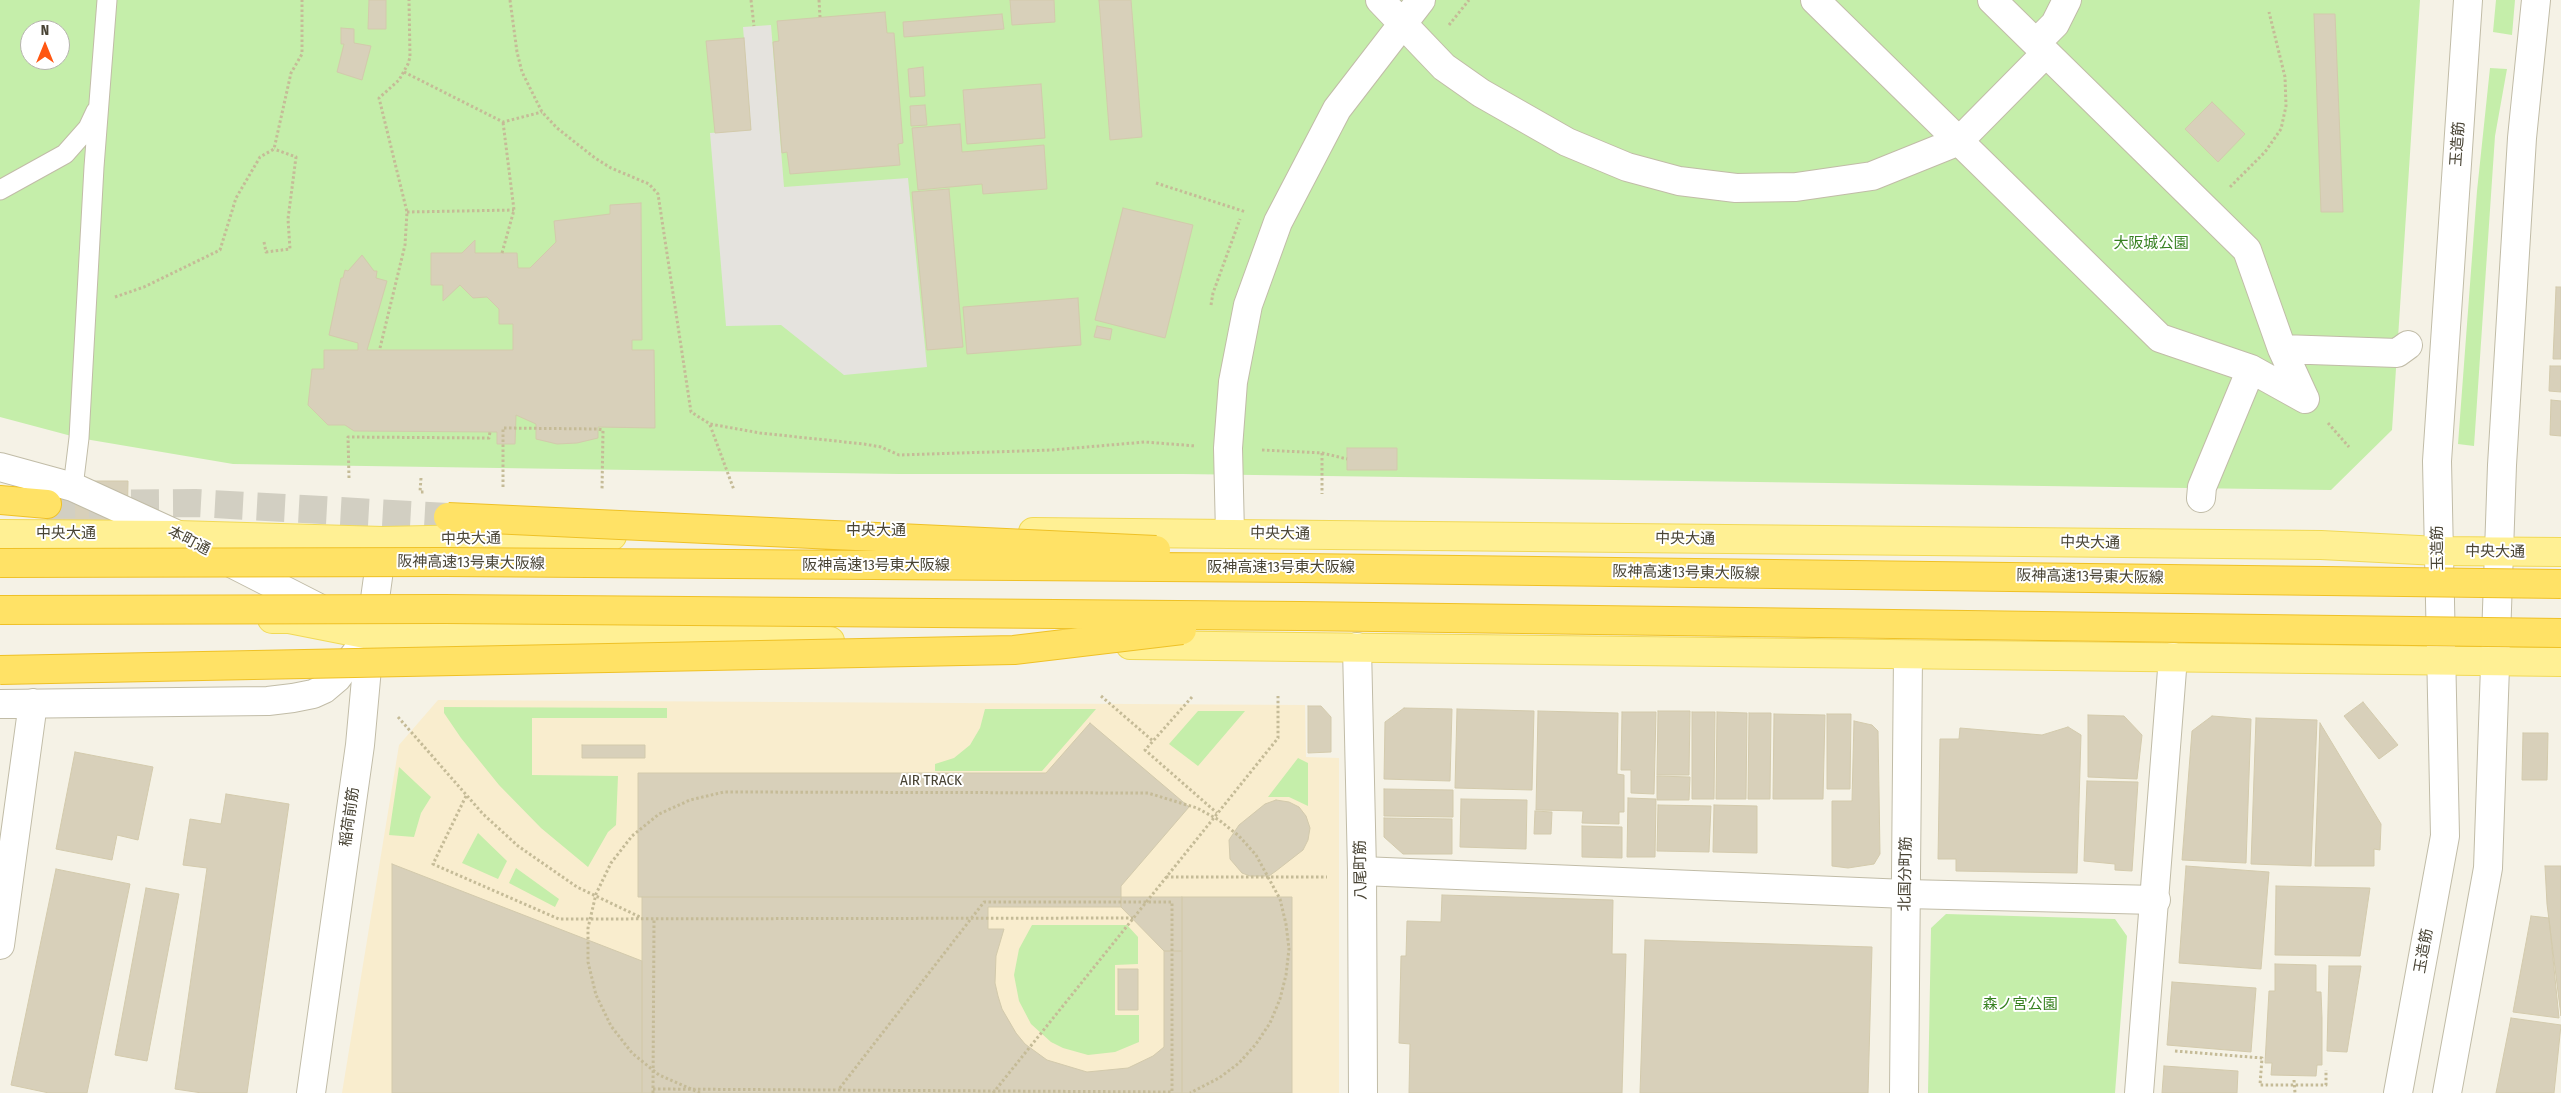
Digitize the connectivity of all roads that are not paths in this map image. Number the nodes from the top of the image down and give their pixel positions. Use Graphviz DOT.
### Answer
graph roads {
  1 [pos="106,0"];
  2 [pos="1380,0"];
  3 [pos="1421,0"];
  4 [pos="1815,0"];
  5 [pos="1992,0"];
  6 [pos="2067,0"];
  7 [pos="2468,0"];
  8 [pos="2536,0"];
  9 [pos="1402,25"];
  10 [pos="2041,48"];
  11 [pos="100,101"];
  12 [pos="1959,141"];
  13 [pos="0,190"];
  14 [pos="2408,345"];
  15 [pos="2282,349"];
  16 [pos="2251,369"];
  17 [pos="0,467"];
  18 [pos="73,487"];
  19 [pos="2200,498"];
  20 [pos="0,500"];
  21 [pos="48,504"];
  22 [pos="448,517"];
  23 [pos="0,534"];
  24 [pos="1230,534"];
  25 [pos="178,535"];
  26 [pos="383,541"];
  27 [pos="2438,551"];
  28 [pos="2500,552"];
  29 [pos="2561,552"];
  30 [pos="0,563"];
  31 [pos="1302,568"];
  32 [pos="2561,584"];
  33 [pos="0,610"];
  34 [pos="1300,616"];
  35 [pos="0,620"];
  36 [pos="2561,632"];
  37 [pos="370,635"];
  38 [pos="1357,647"];
  39 [pos="1908,655"];
  40 [pos="2173,657"];
  41 [pos="2441,661"];
  42 [pos="2494,662"];
  43 [pos="2561,662"];
  44 [pos="0,670"];
  45 [pos="33,703"];
  46 [pos="0,704"];
  47 [pos="1362,871"];
  48 [pos="1906,894"];
  49 [pos="2156,900"];
  50 [pos="0,945"];
  51 [pos="311,1093"];
  52 [pos="1363,1093"];
  53 [pos="1904,1093"];
  54 [pos="2139,1093"];
  55 [pos="2398,1093"];
  56 [pos="2447,1093"];
  1 -- 11 [label="lane"];
  2 -- 9 [label="street"];
  3 -- 9 [label="street"];
  4 -- 12 [label="street"];
  5 -- 10 [label="street"];
  6 -- 10 [label="street"];
  7 -- 27 [label="street, 玉造筋"];
  8 -- 28 [label="street"];
  9 -- 12 [label="street"];
  9 -- 24 [label="street"];
  10 -- 12 [label="street"];
  10 -- 15 [label="street"];
  11 -- 13 [label="lane"];
  11 -- 18 [label="lane"];
  12 -- 16 [label="street"];
  14 -- 15 [label="street"];
  15 -- 16 [label="street"];
  16 -- 19 [label="street"];
  17 -- 18 [label="street, 本町通"];
  18 -- 25 [label="street, 本町通"];
  20 -- 21 [label="highway"];
  22 -- 31 [label="highway, bridge"];
  23 -- 25 [label="main road, 中央大通"];
  24 -- 26 [label="main road, 中央大通"];
  24 -- 27 [label="main road, 中央大通"];
  25 -- 26 [label="main road, 中央大通"];
  25 -- 37 [label="street, 本町通"];
  26 -- 37 [label="street, 稲荷前筋"];
  27 -- 28 [label="main road, 中央大通"];
  27 -- 41 [label="street, 玉造筋"];
  28 -- 29 [label="main road, 中央大通"];
  28 -- 42 [label="street"];
  30 -- 31 [label="highway, 阪神高速13号東大阪線, bridge"];
  31 -- 32 [label="highway, 阪神高速13号東大阪線, bridge"];
  33 -- 34 [label="highway, bridge"];
  34 -- 36 [label="highway, bridge"];
  34 -- 44 [label="highway, bridge"];
  35 -- 37 [label="main road"];
  37 -- 38 [label="main road"];
  37 -- 45 [label="street"];
  37 -- 51 [label="street, 稲荷前筋"];
  38 -- 39 [label="main road"];
  38 -- 47 [label="street, 八尾町筋"];
  39 -- 40 [label="main road"];
  39 -- 48 [label="street, 北国分町筋"];
  40 -- 41 [label="main road"];
  40 -- 49 [label="street"];
  41 -- 42 [label="main road"];
  41 -- 55 [label="street, 玉造筋"];
  42 -- 43 [label="main road"];
  42 -- 56 [label="street"];
  45 -- 46 [label="street"];
  45 -- 50 [label="street"];
  47 -- 48 [label="street"];
  47 -- 52 [label="street, 八尾町筋"];
  48 -- 49 [label="street"];
  48 -- 53 [label="street, 北国分町筋"];
  49 -- 54 [label="street"];
}
